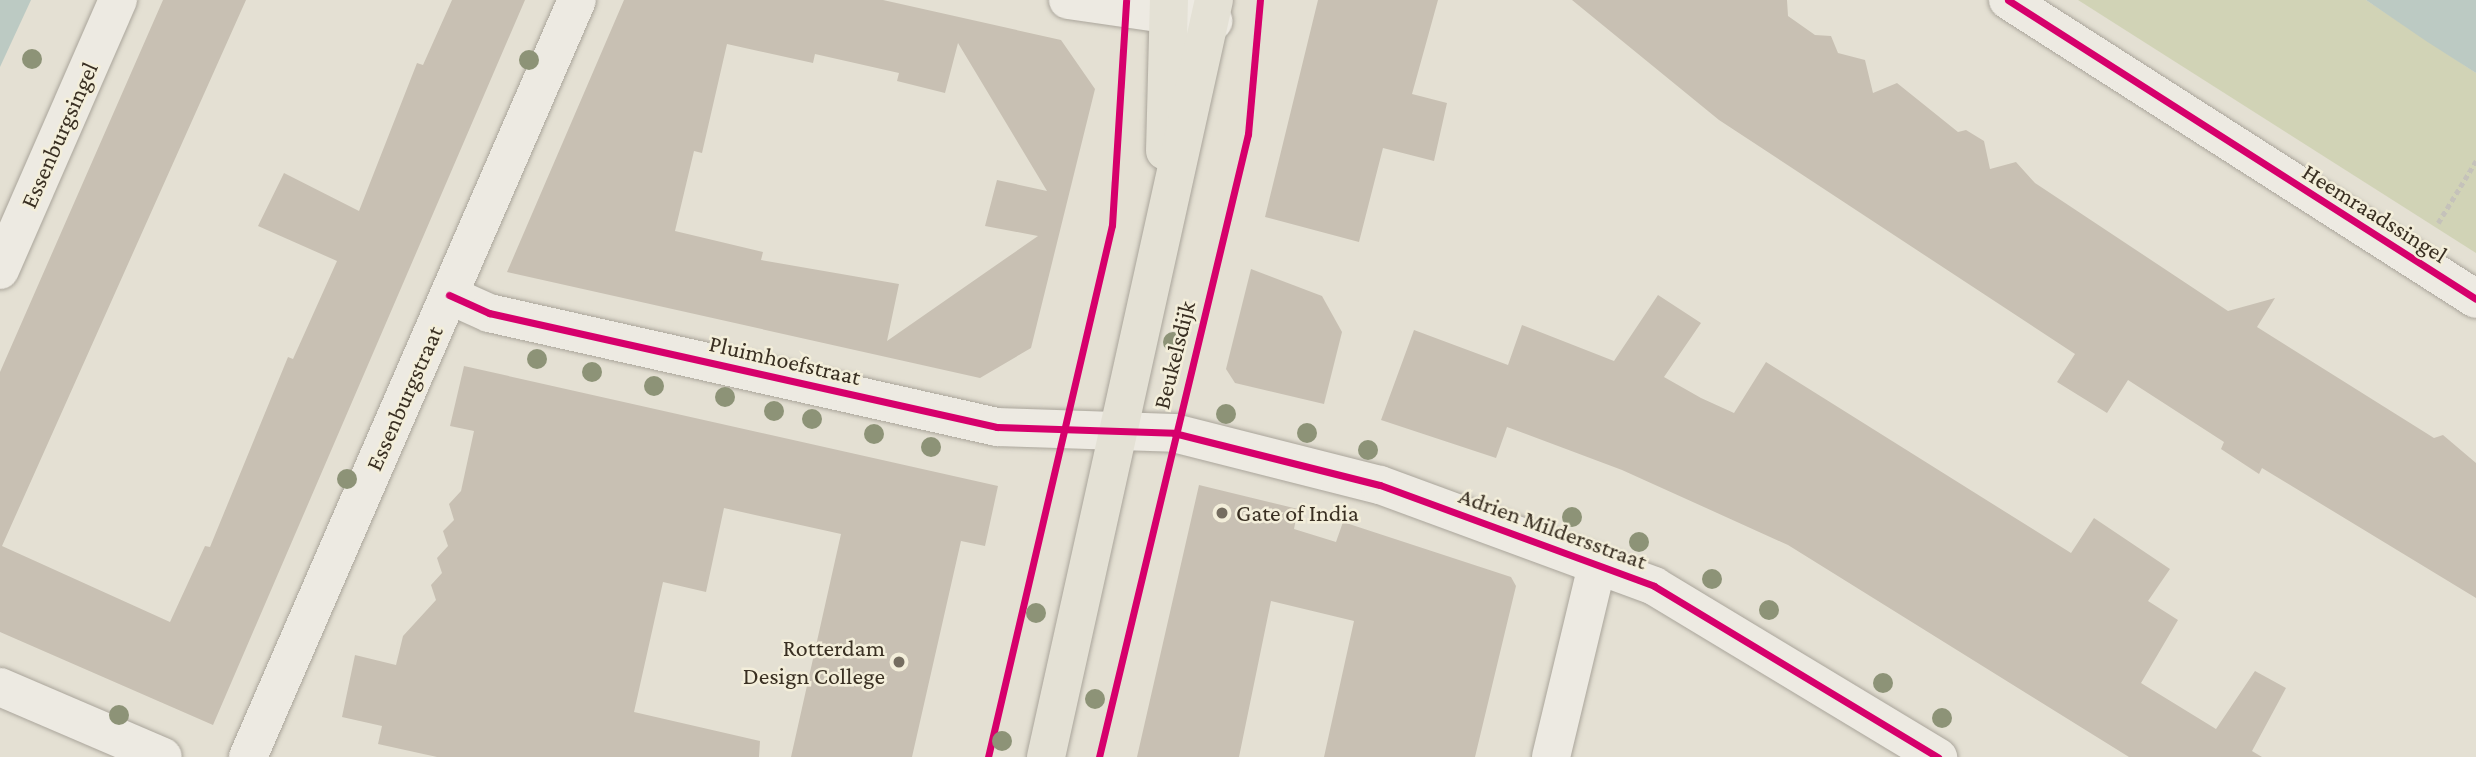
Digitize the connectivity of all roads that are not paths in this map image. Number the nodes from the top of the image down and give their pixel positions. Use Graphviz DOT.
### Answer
graph roads {
  1 [pos="118,0"];
  2 [pos="577,0"];
  3 [pos="1068,0"];
  4 [pos="2008,0"];
  5 [pos="1168,6"];
  6 [pos="1213,11"];
  7 [pos="1163,226"];
  8 [pos="0,270"];
  9 [pos="449,295"];
  10 [pos="2476,299"];
  11 [pos="1118,436"];
  12 [pos="1597,565"];
  13 [pos="0,687"];
  14 [pos="163,757"];
  15 [pos="247,757"];
  16 [pos="1046,757"];
  17 [pos="1551,757"];
  18 [pos="1937,757"];
  1 -- 8 [label="street, Essenburgsingel"];
  2 -- 9 [label="street, Essenburgstraat"];
  3 -- 5 [label="street"];
  4 -- 10 [label="street, Heemraadssingel"];
  5 -- 6 [label="street"];
  5 -- 7 [label="main road, Beukelsdijk"];
  6 -- 7 [label="main road, Beukelsdijk"];
  7 -- 11 [label="main road, Beukelsdijk"];
  9 -- 11 [label="street, Pluimhoefstraat"];
  9 -- 15 [label="street, Essenburgstraat"];
  11 -- 12 [label="street, Adrien Mildersstraat"];
  11 -- 16 [label="main road, Beukelsdijk"];
  12 -- 17 [label="street"];
  12 -- 18 [label="street, Adrien Mildersstraat"];
  13 -- 14 [label="street"];
}
